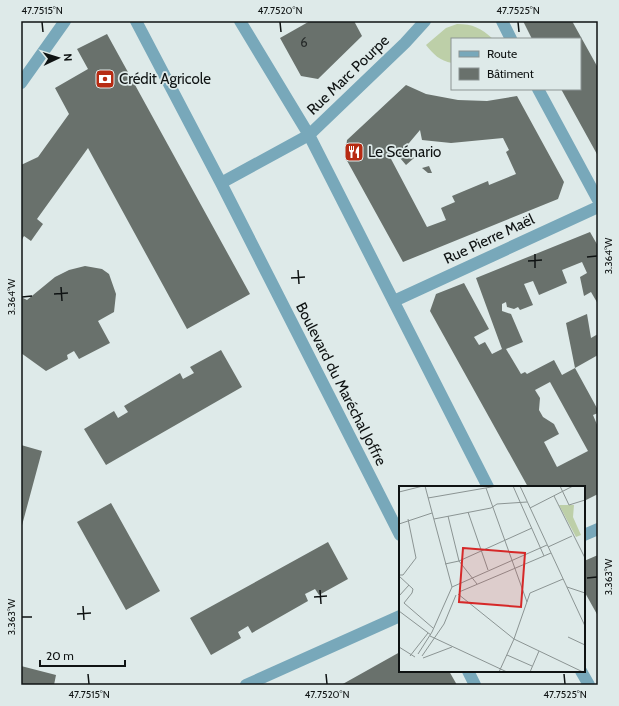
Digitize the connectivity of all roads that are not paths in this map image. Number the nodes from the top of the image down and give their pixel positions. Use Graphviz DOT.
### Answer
graph roads {
  1 [pos="65,21"];
  2 [pos="136,21"];
  3 [pos="240,21"];
  4 [pos="425,21"];
  5 [pos="502,21"];
  6 [pos="511,38"];
  7 [pos="21,83"];
  8 [pos="539,90"];
  9 [pos="309,135"];
  10 [pos="221,183"];
  11 [pos="598,200"];
  12 [pos="598,207"];
  13 [pos="394,301"];
  14 [pos="487,486"];
  15 [pos="598,528"];
  16 [pos="399,533"];
  17 [pos="585,534"];
  18 [pos="399,616"];
  19 [pos="468,672"];
  20 [pos="582,672"];
  21 [pos="246,685"];
  22 [pos="475,685"];
  23 [pos="589,685"];
  1 -- 7 [label="street"];
  2 -- 10 [label="street, Boulevard du Maréchal Joffre"];
  3 -- 9 [label="street"];
  4 -- 9 [label="street, Rue Marc Pourpe"];
  5 -- 6 [label="street"];
  8 -- 11 [label="street"];
  9 -- 10 [label="street"];
  9 -- 13 [label="street"];
  10 -- 16 [label="street, Boulevard du Maréchal Joffre"];
  12 -- 13 [label="street, Rue Pierre Maël"];
  13 -- 14 [label="street"];
  15 -- 17 [label="street"];
  18 -- 21 [label="street"];
  19 -- 22 [label="street"];
  20 -- 23 [label="street"];
}
